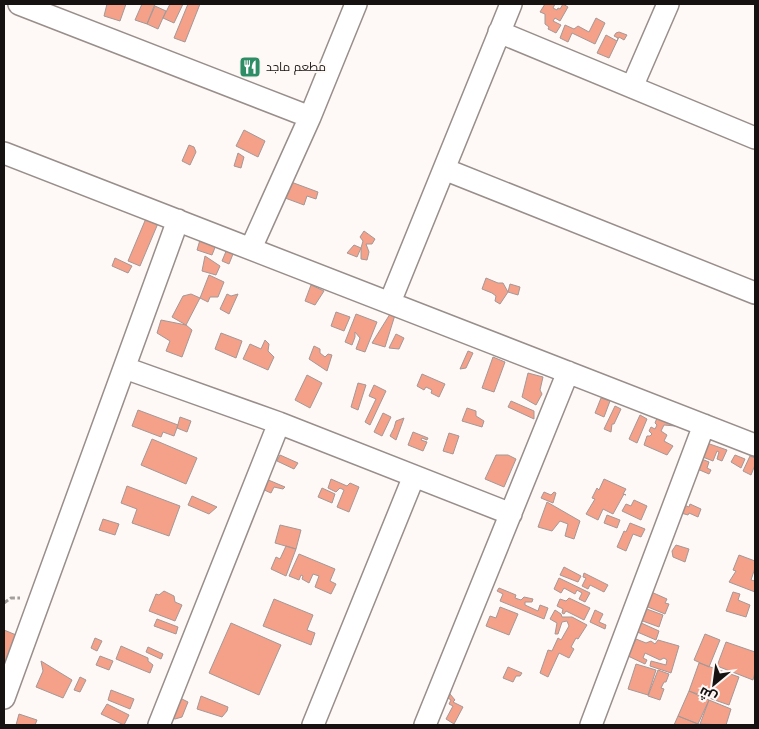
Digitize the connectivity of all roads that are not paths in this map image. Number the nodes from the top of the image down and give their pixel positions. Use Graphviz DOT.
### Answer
graph roads {
  1 [pos="19,4"];
  2 [pos="356,4"];
  3 [pos="511,4"];
  4 [pos="668,4"];
  5 [pos="499,32"];
  6 [pos="632,87"];
  7 [pos="310,117"];
  8 [pos="755,138"];
  9 [pos="4,153"];
  10 [pos="444,169"];
  11 [pos="178,220"];
  12 [pos="251,248"];
  13 [pos="755,293"];
  14 [pos="390,302"];
  15 [pos="125,368"];
  16 [pos="568,372"];
  17 [pos="279,423"];
  18 [pos="704,425"];
  19 [pos="755,445"];
  20 [pos="414,476"];
  21 [pos="511,514"];
  22 [pos="4,698"];
  23 [pos="159,725"];
  24 [pos="313,725"];
  25 [pos="425,725"];
  26 [pos="591,725"];
  1 -- 7 [label="street"];
  2 -- 7 [label="street"];
  3 -- 5 [label="street"];
  4 -- 6 [label="street"];
  5 -- 6 [label="street"];
  5 -- 10 [label="street"];
  6 -- 8 [label="street"];
  7 -- 12 [label="street"];
  9 -- 11 [label="street"];
  10 -- 13 [label="street"];
  10 -- 14 [label="street"];
  11 -- 12 [label="street"];
  11 -- 15 [label="street"];
  12 -- 14 [label="street"];
  14 -- 16 [label="street"];
  15 -- 17 [label="street"];
  15 -- 22 [label="street"];
  16 -- 18 [label="street"];
  16 -- 21 [label="street"];
  17 -- 20 [label="street"];
  17 -- 23 [label="street"];
  18 -- 19 [label="street"];
  18 -- 26 [label="street"];
  20 -- 21 [label="street"];
  20 -- 24 [label="street"];
  21 -- 25 [label="street"];
}
